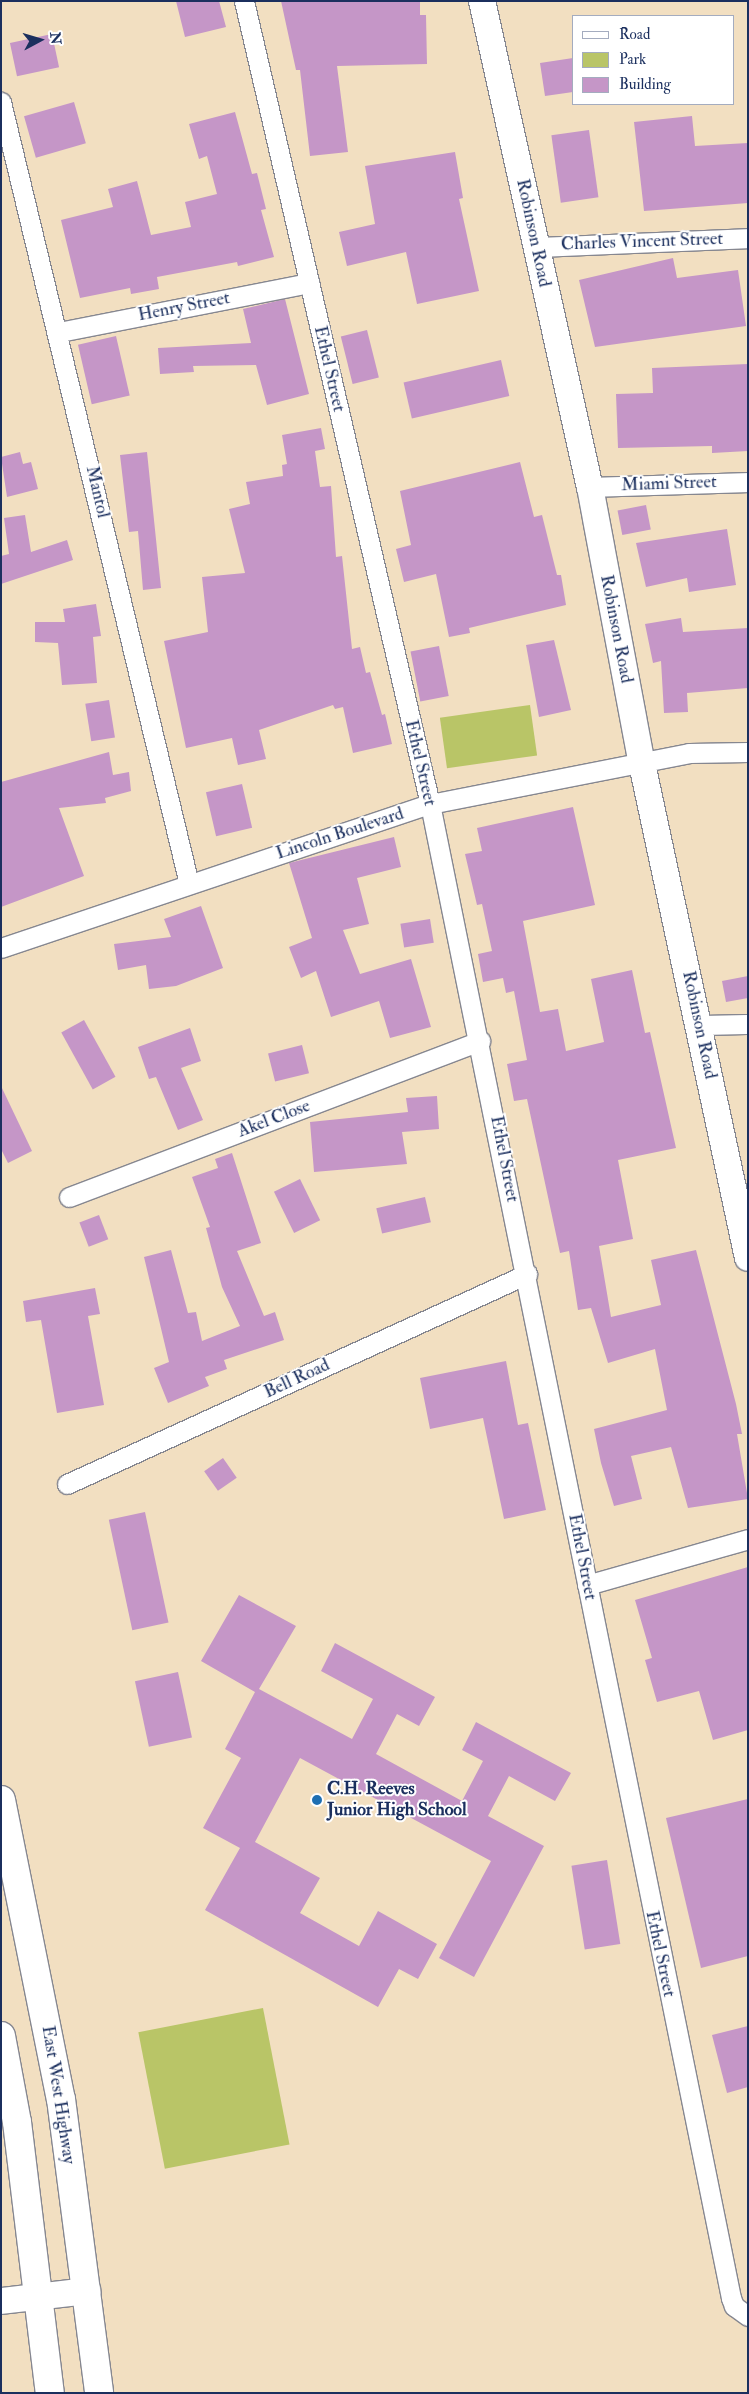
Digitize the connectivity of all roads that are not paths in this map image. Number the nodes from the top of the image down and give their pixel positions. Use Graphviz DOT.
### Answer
graph roads {
  1 [pos="244,1"];
  2 [pos="482,1"];
  3 [pos="1,102"];
  4 [pos="748,238"];
  5 [pos="536,247"];
  6 [pos="309,283"];
  7 [pos="59,332"];
  8 [pos="748,482"];
  9 [pos="590,487"];
  10 [pos="748,752"];
  11 [pos="642,764"];
  12 [pos="430,804"];
  13 [pos="189,884"];
  14 [pos="1,948"];
  15 [pos="748,1024"];
  16 [pos="700,1025"];
  17 [pos="480,1041"];
  18 [pos="69,1197"];
  19 [pos="748,1258"];
  20 [pos="527,1274"];
  21 [pos="68,1484"];
  22 [pos="748,1539"];
  23 [pos="587,1585"];
  24 [pos="1,1800"];
  25 [pos="1,2036"];
  26 [pos="87,2291"];
  27 [pos="39,2297"];
  28 [pos="1,2301"];
  29 [pos="748,2316"];
  30 [pos="50,2393"];
  31 [pos="99,2393"];
  1 -- 6 [label="street, Ethel Street"];
  2 -- 5 [label="main road, Robinson Road"];
  3 -- 7 [label="street, Mantol"];
  4 -- 5 [label="street, Charles Vincent Street"];
  5 -- 9 [label="main road, Robinson Road"];
  6 -- 7 [label="street, Henry Street"];
  6 -- 12 [label="street, Ethel Street"];
  7 -- 13 [label="street, Mantol"];
  8 -- 9 [label="street, Miami Street"];
  9 -- 11 [label="main road, Robinson Road"];
  10 -- 11 [label="street, Lincoln Boulevard"];
  11 -- 12 [label="street, Lincoln Boulevard"];
  11 -- 16 [label="main road, Robinson Road"];
  12 -- 13 [label="street, Lincoln Boulevard"];
  12 -- 17 [label="street, Ethel Street"];
  13 -- 14 [label="street, Lincoln Boulevard"];
  15 -- 16 [label="street"];
  16 -- 19 [label="main road, Robinson Road"];
  17 -- 18 [label="street, Akel Close"];
  17 -- 20 [label="street, Ethel Street"];
  20 -- 21 [label="street, Bell Road"];
  20 -- 23 [label="street, Ethel Street"];
  22 -- 23 [label="street"];
  23 -- 29 [label="street, Ethel Street"];
  24 -- 26 [label="highway, East West Highway"];
  25 -- 27 [label="highway"];
  26 -- 27 [label="main road"];
  26 -- 31 [label="highway, East West Highway"];
  27 -- 28 [label="main road"];
  27 -- 30 [label="highway"];
}
